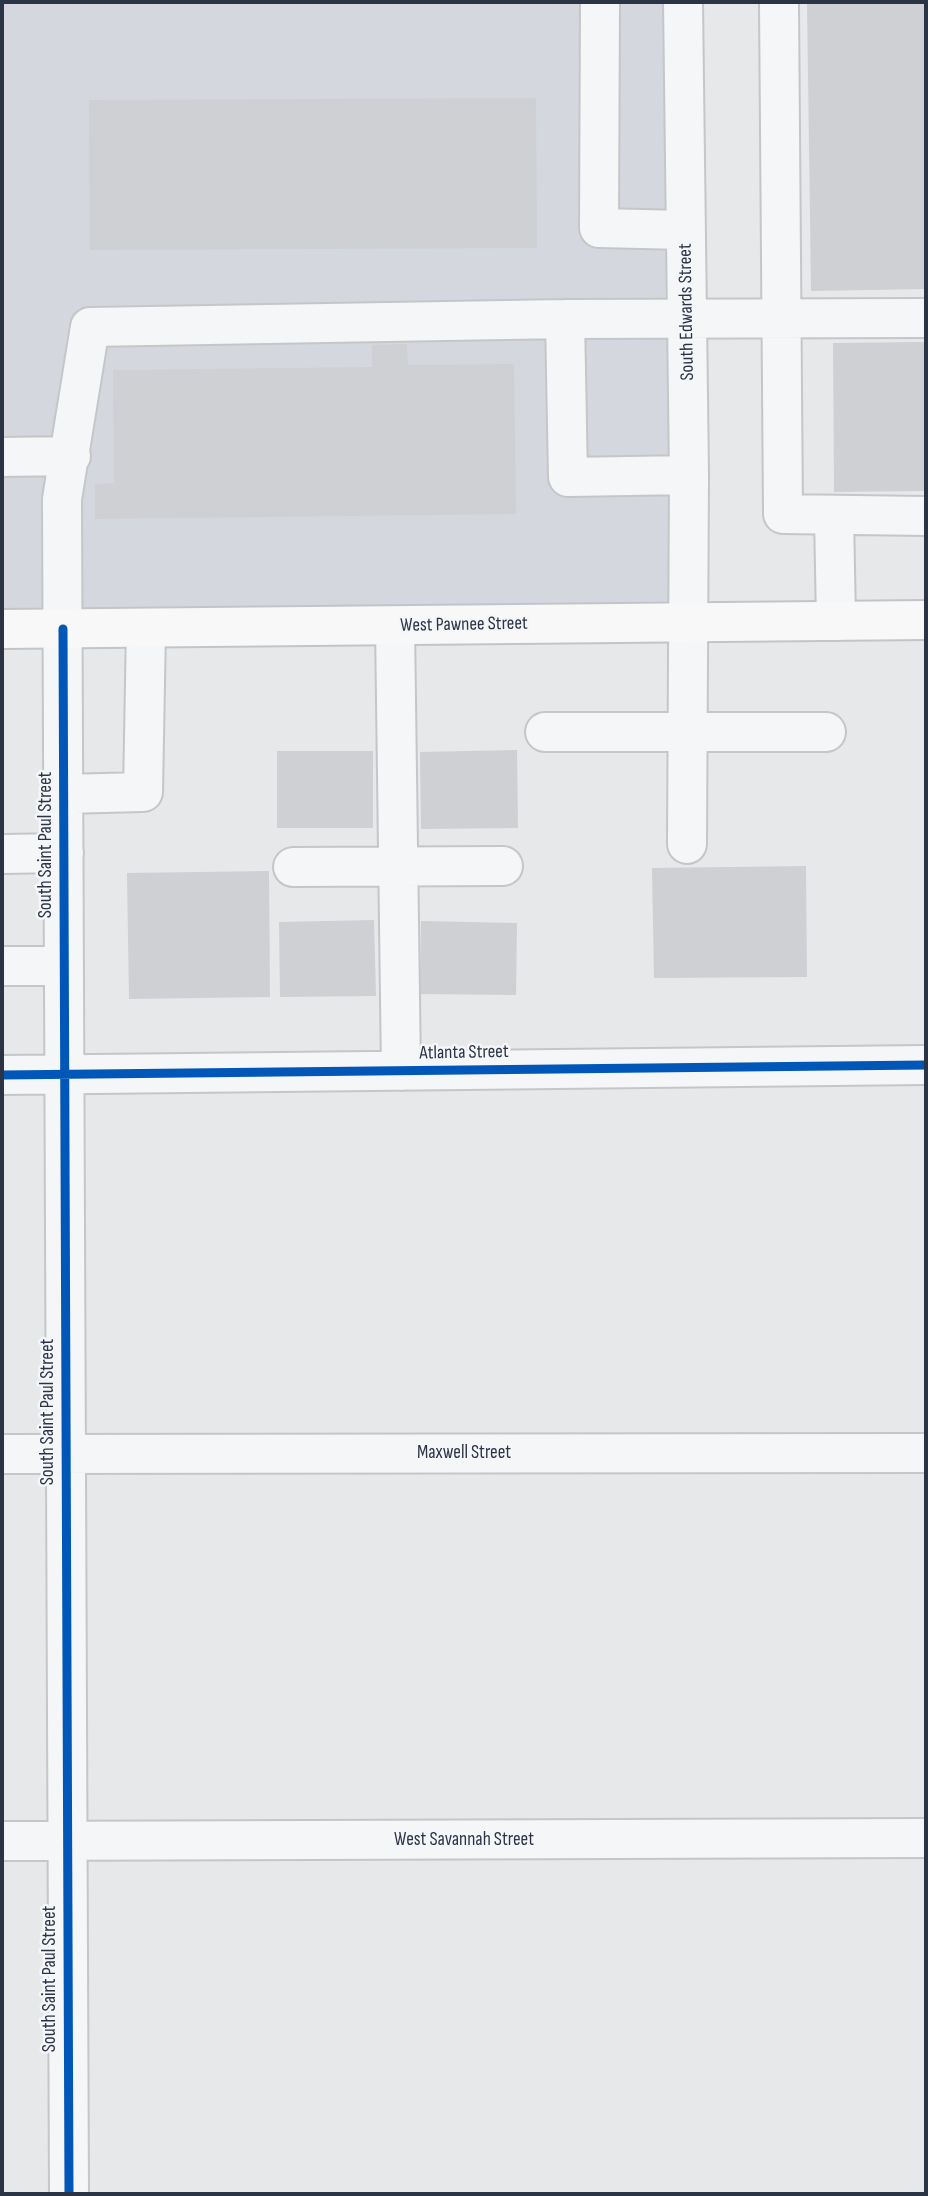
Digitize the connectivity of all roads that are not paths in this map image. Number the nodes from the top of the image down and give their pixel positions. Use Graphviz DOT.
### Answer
graph roads {
  1 [pos="600,2"];
  2 [pos="683,2"];
  3 [pos="779,2"];
  4 [pos="685,230"];
  5 [pos="780,318"];
  6 [pos="926,318"];
  7 [pos="565,319"];
  8 [pos="687,320"];
  9 [pos="71,456"];
  10 [pos="2,457"];
  11 [pos="689,475"];
  12 [pos="835,515"];
  13 [pos="926,516"];
  14 [pos="926,620"];
  15 [pos="836,621"];
  16 [pos="688,622"];
  17 [pos="395,626"];
  18 [pos="146,628"];
  19 [pos="2,629"];
  20 [pos="63,629"];
  21 [pos="826,732"];
  22 [pos="545,733"];
  23 [pos="687,733"];
  24 [pos="64,794"];
  25 [pos="687,844"];
  26 [pos="64,853"];
  27 [pos="2,855"];
  28 [pos="399,866"];
  29 [pos="503,866"];
  30 [pos="293,867"];
  31 [pos="2,966"];
  32 [pos="64,966"];
  33 [pos="926,1065"];
  34 [pos="401,1071"];
  35 [pos="2,1075"];
  36 [pos="65,1075"];
  37 [pos="66,1453"];
  38 [pos="926,1453"];
  39 [pos="2,1454"];
  40 [pos="926,1838"];
  41 [pos="67,1841"];
  42 [pos="2,1842"];
  43 [pos="69,2194"];
  1 -- 4 [label="street"];
  2 -- 4 [label="street, South Edwards Street"];
  3 -- 5 [label="street"];
  4 -- 8 [label="street, South Edwards Street"];
  5 -- 6 [label="street"];
  5 -- 8 [label="street"];
  5 -- 12 [label="street"];
  7 -- 8 [label="street"];
  7 -- 9 [label="street, South Saint Paul Street"];
  7 -- 11 [label="street"];
  8 -- 11 [label="street, South Edwards Street"];
  9 -- 10 [label="street"];
  9 -- 20 [label="street, South Saint Paul Street"];
  11 -- 16 [label="street, South Edwards Street"];
  12 -- 13 [label="street"];
  12 -- 15 [label="street"];
  14 -- 15 [label="main road, West Pawnee Street"];
  15 -- 16 [label="main road, West Pawnee Street"];
  16 -- 17 [label="main road, West Pawnee Street"];
  16 -- 23 [label="street, South Edwards Street"];
  17 -- 18 [label="main road, West Pawnee Street"];
  17 -- 28 [label="street"];
  18 -- 20 [label="main road, West Pawnee Street"];
  18 -- 24 [label="street"];
  19 -- 20 [label="main road, West Pawnee Street"];
  20 -- 24 [label="street, South Saint Paul Street"];
  21 -- 23 [label="street"];
  22 -- 23 [label="street"];
  23 -- 25 [label="street, South Edwards Street"];
  24 -- 26 [label="street, South Saint Paul Street"];
  26 -- 27 [label="street"];
  26 -- 32 [label="street, South Saint Paul Street"];
  28 -- 29 [label="street"];
  28 -- 30 [label="street"];
  28 -- 34 [label="street"];
  31 -- 32 [label="street"];
  32 -- 36 [label="street, South Saint Paul Street"];
  33 -- 34 [label="street, Atlanta Street"];
  34 -- 36 [label="street, Atlanta Street"];
  35 -- 36 [label="street, Atlanta Street"];
  36 -- 37 [label="street, South Saint Paul Street"];
  37 -- 38 [label="street, Maxwell Street"];
  37 -- 39 [label="street, Maxwell Street"];
  37 -- 41 [label="street, South Saint Paul Street"];
  40 -- 41 [label="street, West Savannah Street"];
  41 -- 42 [label="street, West Savannah Street"];
  41 -- 43 [label="street, South Saint Paul Street"];
}
